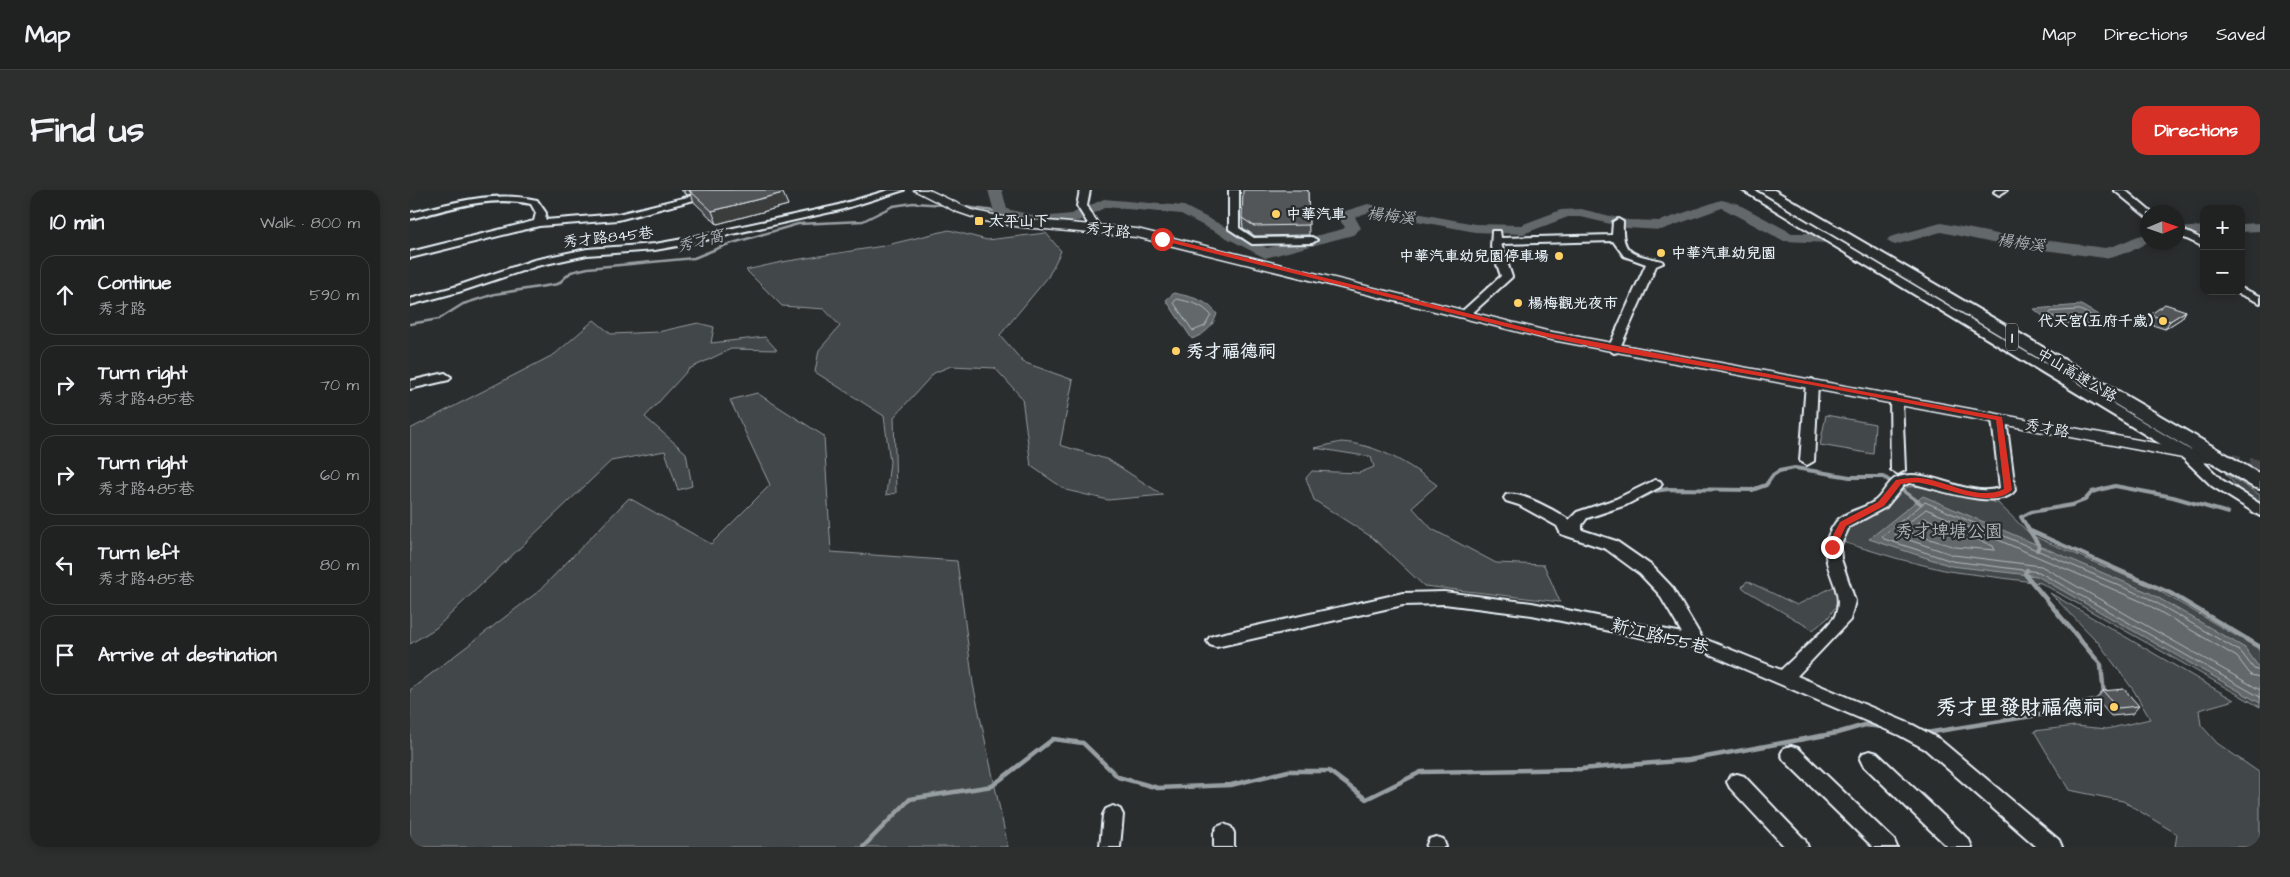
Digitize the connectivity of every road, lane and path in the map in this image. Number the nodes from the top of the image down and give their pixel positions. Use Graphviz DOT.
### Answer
graph roads {
  1 [pos="727,190"];
  2 [pos="899,190"];
  3 [pos="920,190"];
  4 [pos="1085,190"];
  5 [pos="1234,190"];
  6 [pos="1747,190"];
  7 [pos="1765,190"];
  8 [pos="1784,190"];
  9 [pos="2119,190"];
  10 [pos="2140,208"];
  11 [pos="410,216"];
  12 [pos="540,218"];
  13 [pos="1618,222"];
  14 [pos="1095,228"];
  15 [pos="2185,234"];
  16 [pos="1617,238"];
  17 [pos="1312,240"];
  18 [pos="2200,242"];
  19 [pos="410,254"];
  20 [pos="2245,293"];
  21 [pos="2260,300"];
  22 [pos="413,302"];
  23 [pos="1464,315"];
  24 [pos="1614,349"];
  25 [pos="445,377"];
  26 [pos="1812,383"];
  27 [pos="410,386"];
  28 [pos="1896,398"];
  29 [pos="1999,419"];
  30 [pos="2187,454"];
  31 [pos="2209,458"];
  32 [pos="1807,461"];
  33 [pos="2260,466"];
  34 [pos="1897,480"];
  35 [pos="2260,483"];
  36 [pos="1655,484"];
  37 [pos="1511,498"];
  38 [pos="2260,511"];
  39 [pos="1574,532"];
  40 [pos="1216,641"];
  41 [pos="1696,642"];
  42 [pos="1783,679"];
  43 [pos="1791,754"];
  44 [pos="1870,759"];
  45 [pos="1737,782"];
  46 [pos="1112,815"];
  47 [pos="1110,847"];
  48 [pos="1798,847"];
  49 [pos="1887,847"];
  50 [pos="1962,847"];
  51 [pos="2052,847"];
  1 -- 12 [label="street"];
  2 -- 22 [label="street, 秀才路845巷"];
  3 -- 14 [label="main road, 秀才路"];
  4 -- 14 [label="street"];
  5 -- 17 [label="street"];
  6 -- 30 [label="street"];
  7 -- 35 [label="highway, 中山高速公路 / 1"];
  8 -- 33 [label="highway, 中山高速公路 / 1"];
  9 -- 10 [label="street"];
  11 -- 12 [label="street"];
  12 -- 19 [label="street"];
  13 -- 16 [label="street"];
  14 -- 23 [label="main road, 秀才路"];
  15 -- 18 [label="street"];
  16 -- 23 [label="street"];
  16 -- 24 [label="street"];
  20 -- 21 [label="street"];
  23 -- 24 [label="main road, 秀才路"];
  24 -- 26 [label="main road, 秀才路"];
  25 -- 27 [label="street"];
  26 -- 28 [label="main road, 秀才路"];
  26 -- 32 [label="street"];
  28 -- 29 [label="main road, 秀才路"];
  28 -- 34 [label="street"];
  29 -- 30 [label="main road, 秀才路"];
  29 -- 34 [label="street"];
  30 -- 31 [label="main road, 秀才路"];
  30 -- 38 [label="street"];
  34 -- 42 [label="street"];
  36 -- 39 [label="street"];
  37 -- 39 [label="street"];
  39 -- 41 [label="street"];
  40 -- 41 [label="street, 新江路155巷"];
  41 -- 42 [label="street, 新江路155巷"];
  42 -- 51 [label="street, 新江路155巷"];
  43 -- 49 [label="street"];
  44 -- 50 [label="street"];
  45 -- 48 [label="street"];
  46 -- 47 [label="street"];
}
